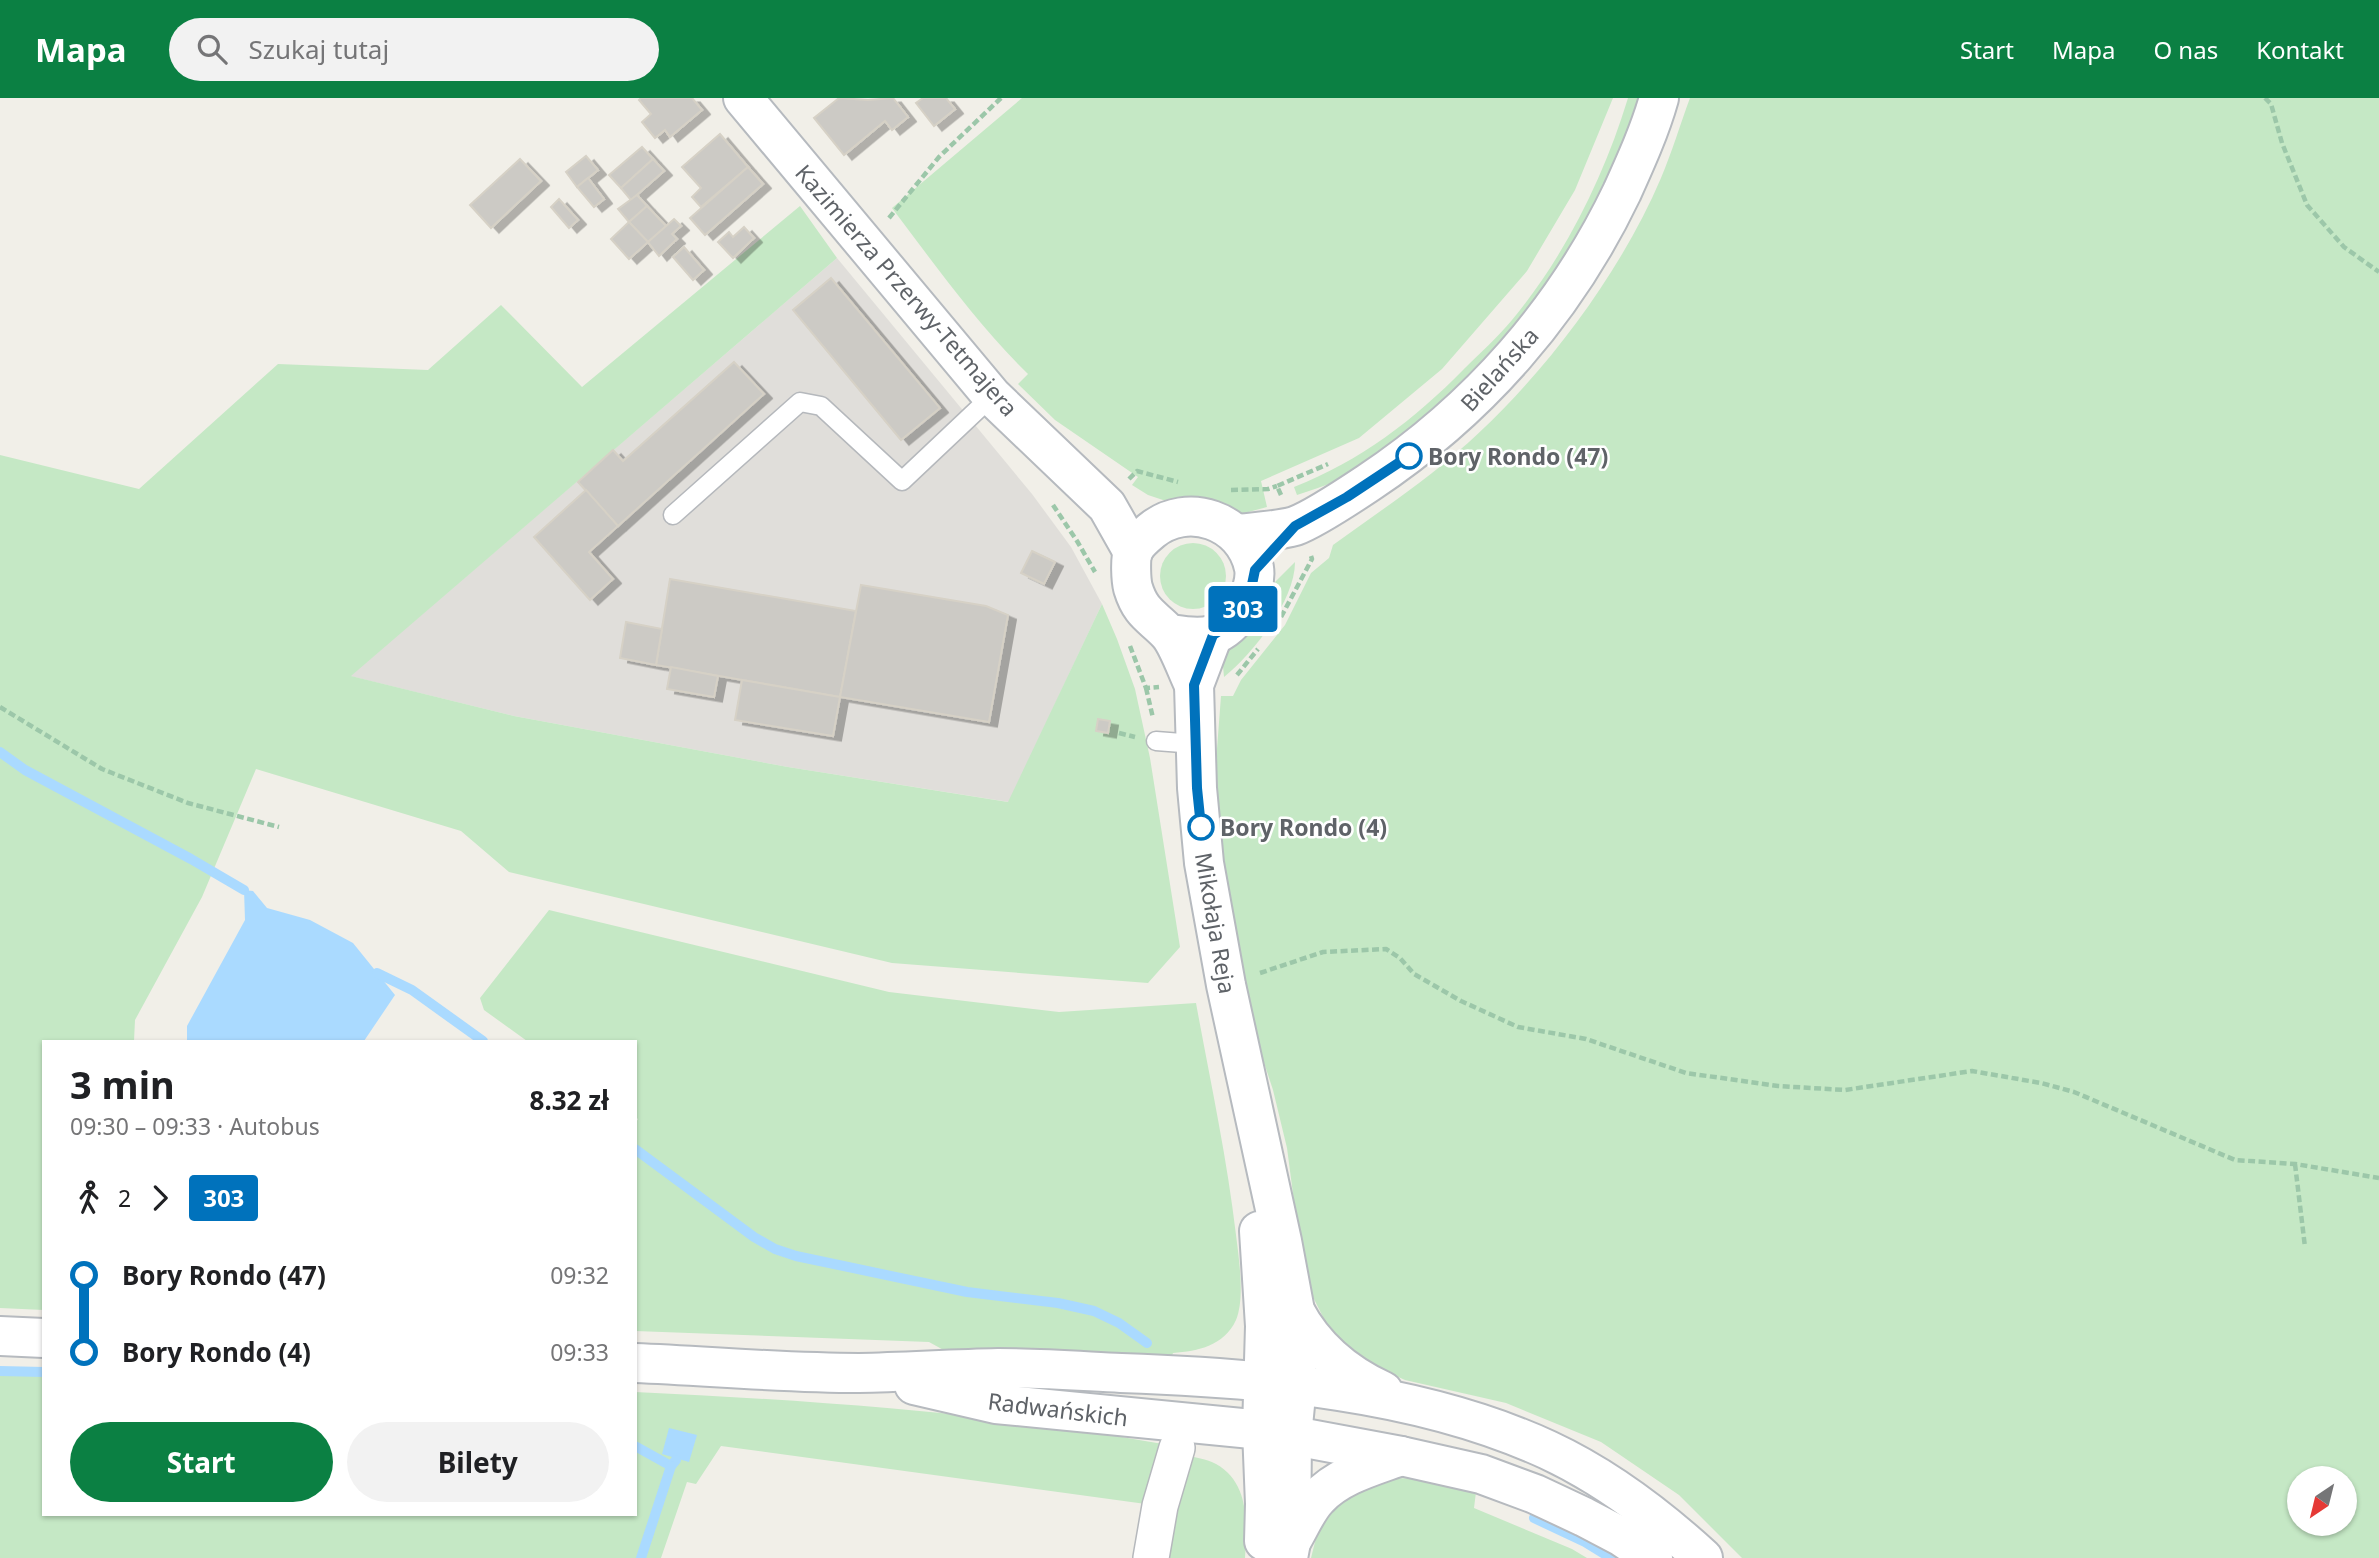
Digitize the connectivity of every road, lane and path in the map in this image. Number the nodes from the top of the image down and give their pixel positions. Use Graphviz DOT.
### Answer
graph roads {
  1 [pos="743,98"];
  2 [pos="1001,98"];
  3 [pos="1659,98"];
  4 [pos="2265,98"];
  5 [pos="865,245"];
  6 [pos="2379,272"];
  7 [pos="992,396"];
  8 [pos="1331,463"];
  9 [pos="1181,482"];
  10 [pos="1277,486"];
  11 [pos="1113,489"];
  12 [pos="1228,489"];
  13 [pos="673,515"];
  14 [pos="1159,524"];
  15 [pos="1295,526"];
  16 [pos="1237,534"];
  17 [pos="1133,552"];
  18 [pos="1255,570"];
  19 [pos="1170,634"];
  20 [pos="1213,635"];
  21 [pos="1194,685"];
  22 [pos="0,707"];
  23 [pos="1156,741"];
  24 [pos="1195,744"];
  25 [pos="279,827"];
  26 [pos="1226,985"];
  27 [pos="1255,1127"];
  28 [pos="2295,1164"];
  29 [pos="2379,1178"];
  30 [pos="2305,1247"];
  31 [pos="1295,1311"];
  32 [pos="0,1336"];
  33 [pos="42,1338"];
  34 [pos="637,1363"];
  35 [pos="857,1373"];
  36 [pos="1279,1384"];
  37 [pos="1414,1405"];
  38 [pos="1277,1433"];
  39 [pos="1177,1448"];
  40 [pos="1401,1456"];
  41 [pos="1281,1553"];
  42 [pos="1151,1558"];
  43 [pos="1653,1558"];
  44 [pos="1703,1558"];
  1 -- 5 [label="street, Kazimierza Przerwy-Tetmajera"];
  2 -- 5 [label="path"];
  3 -- 15 [label="street, Bielańska"];
  4 -- 6 [label="path"];
  5 -- 7 [label="street, Kazimierza Przerwy-Tetmajera"];
  7 -- 11 [label="street, Kazimierza Przerwy-Tetmajera"];
  7 -- 13 [label="lane"];
  8 -- 10 [label="path"];
  9 -- 11 [label="path"];
  10 -- 12 [label="path"];
  10 -- 15 [label="path"];
  11 -- 14 [label="street"];
  11 -- 17 [label="street"];
  14 -- 16 [label="street"];
  14 -- 17 [label="street"];
  15 -- 16 [label="street, Bielańska"];
  15 -- 18 [label="street"];
  16 -- 18 [label="street"];
  17 -- 19 [label="street"];
  18 -- 20 [label="street"];
  19 -- 20 [label="street"];
  19 -- 21 [label="street"];
  20 -- 21 [label="street, Mikołaja Reja"];
  21 -- 24 [label="street, Mikołaja Reja"];
  22 -- 25 [label="path"];
  23 -- 24 [label="lane"];
  24 -- 26 [label="street, Mikołaja Reja"];
  26 -- 27 [label="street, Mikołaja Reja"];
  26 -- 28 [label="path"];
  27 -- 31 [label="street, Mikołaja Reja"];
  27 -- 36 [label="street, Mikołaja Reja"];
  28 -- 29 [label="path"];
  28 -- 30 [label="path"];
  31 -- 36 [label="street, Mikołaja Reja"];
  31 -- 37 [label="street"];
  32 -- 33 [label="street"];
  34 -- 35 [label="street, Radwańskich"];
  35 -- 36 [label="street, Radwańskich"];
  35 -- 38 [label="street, Radwańskich"];
  36 -- 37 [label="street, Radwańskich"];
  36 -- 38 [label="street, Mikołaja Reja"];
  37 -- 44 [label="street"];
  38 -- 40 [label="street, Radwańskich"];
  38 -- 41 [label="street, Mikołaja Reja"];
  39 -- 42 [label="street"];
  40 -- 41 [label="street"];
  40 -- 43 [label="street, Radwańskich"];
}
